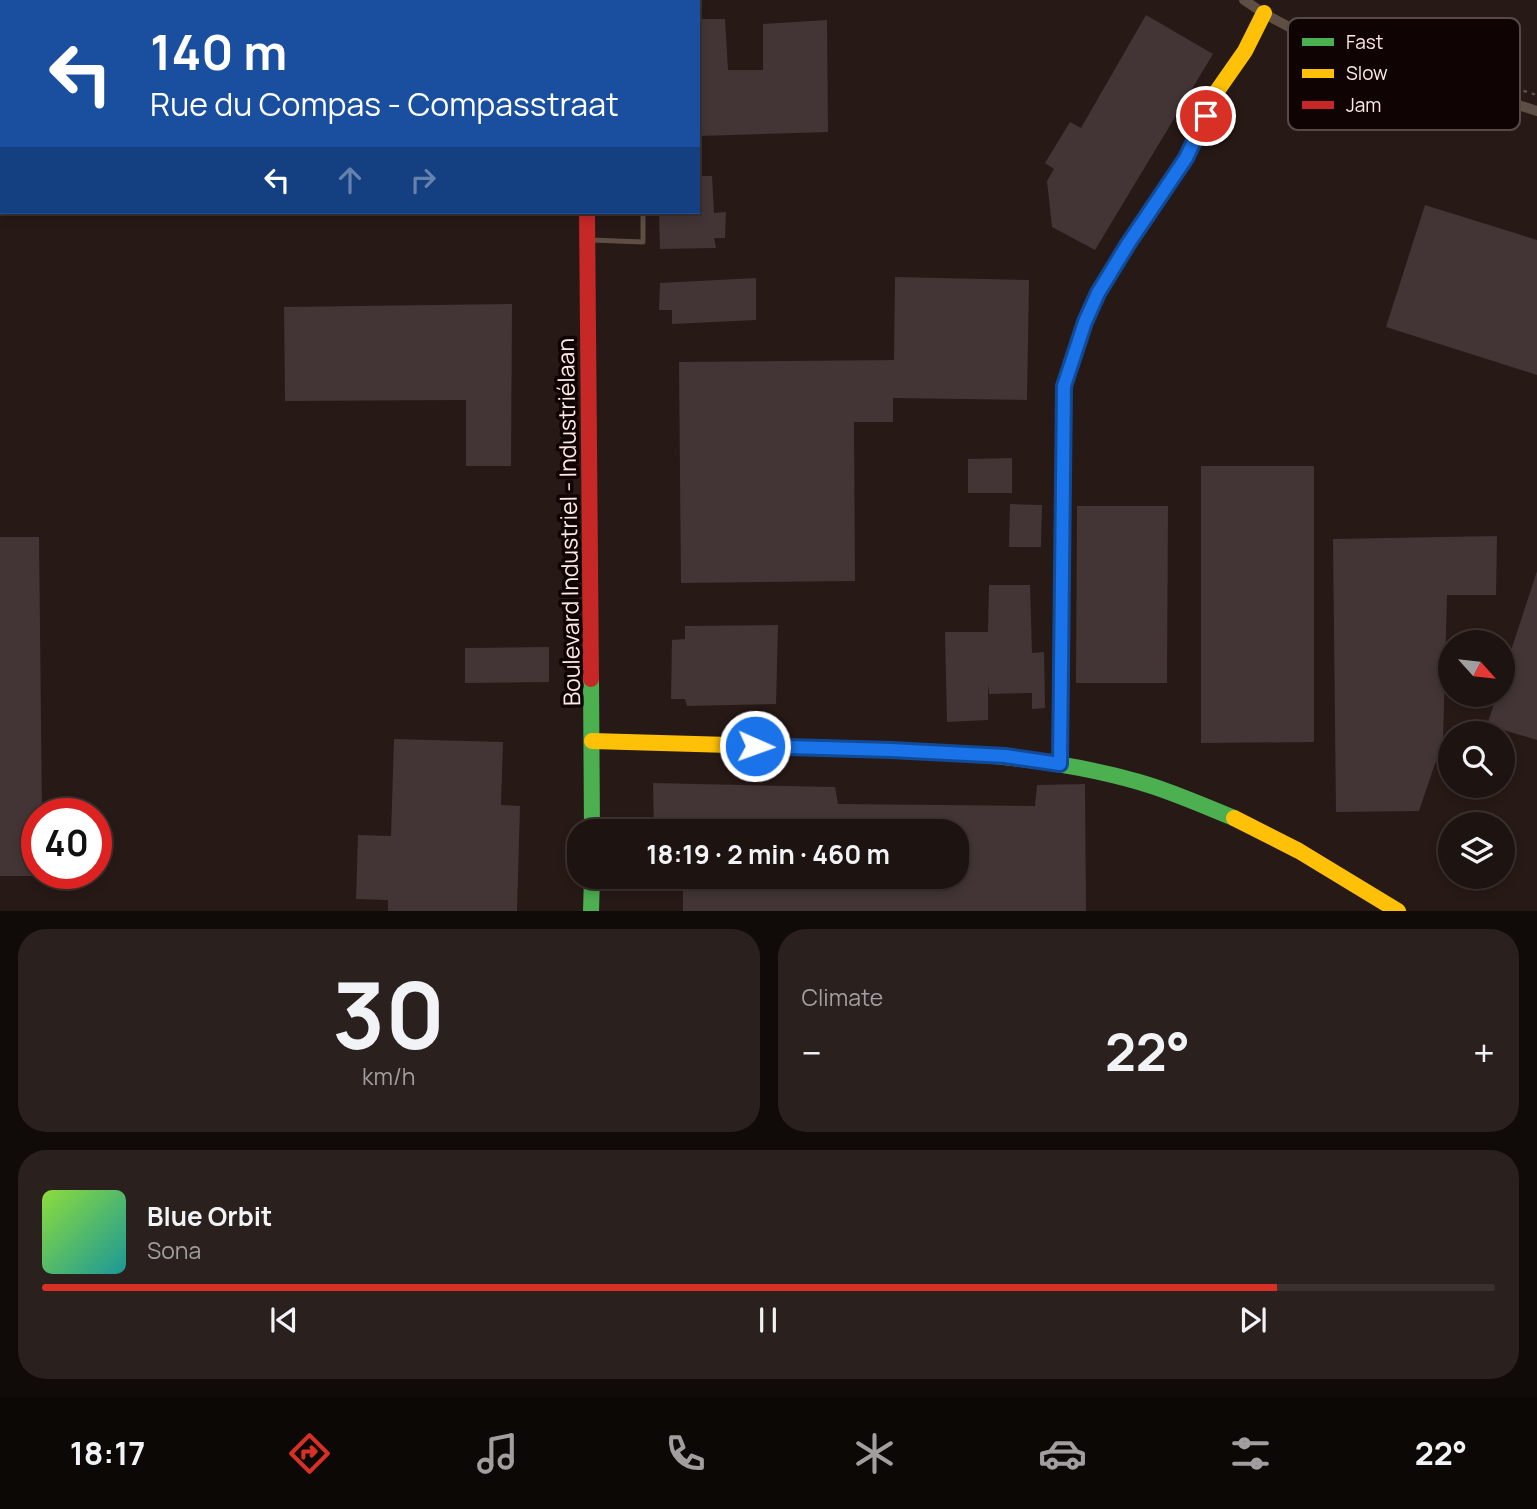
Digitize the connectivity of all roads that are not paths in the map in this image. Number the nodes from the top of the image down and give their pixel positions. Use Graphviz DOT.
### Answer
graph roads {
  1 [pos="1247,1"];
  2 [pos="1264,13"];
  3 [pos="1288,26"];
  4 [pos="1520,106"];
  5 [pos="1537,111"];
  6 [pos="587,214"];
  7 [pos="643,214"];
  8 [pos="588,240"];
  9 [pos="592,741"];
  10 [pos="1060,764"];
  11 [pos="592,819"];
  12 [pos="592,889"];
  13 [pos="592,911"];
  14 [pos="1398,911"];
  1 -- 2 [label="street"];
  2 -- 3 [label="street"];
  2 -- 10 [label="street"];
  4 -- 5 [label="street"];
  6 -- 8 [label="street, Boulevard Industriel - Industriélaan"];
  7 -- 8 [label="lane"];
  8 -- 9 [label="street, Boulevard Industriel - Industriélaan"];
  9 -- 10 [label="street"];
  9 -- 11 [label="street, Boulevard Industriel - Industriélaan"];
  10 -- 14 [label="street"];
  12 -- 13 [label="street"];
}
